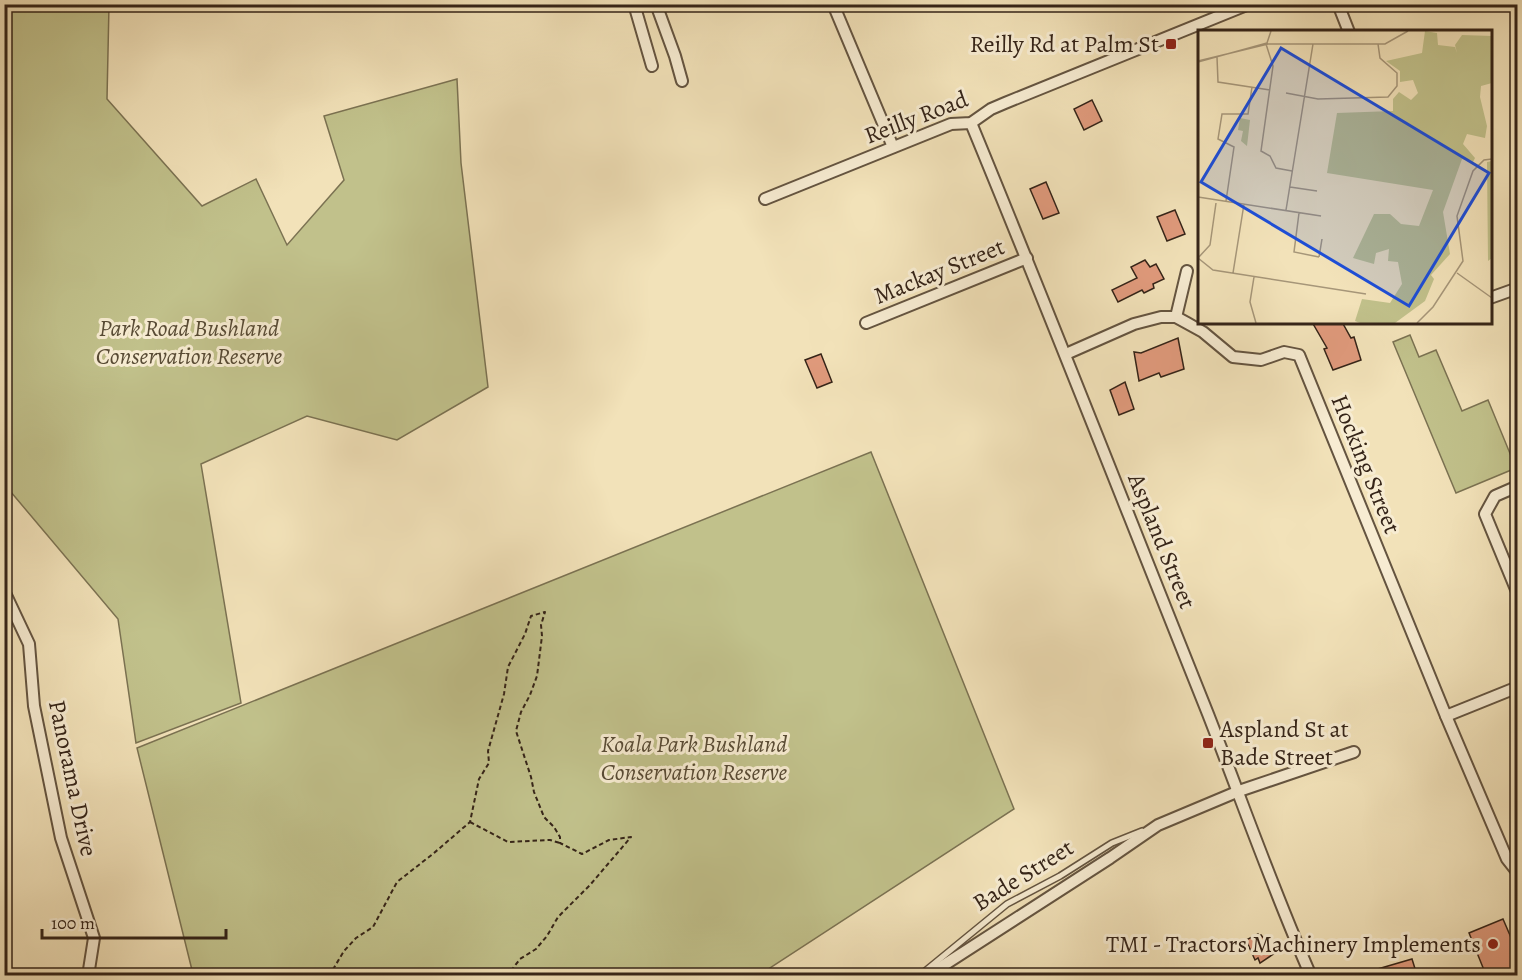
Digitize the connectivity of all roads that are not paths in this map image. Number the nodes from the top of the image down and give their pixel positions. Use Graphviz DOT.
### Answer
graph roads {
  1 [pos="634,4"];
  2 [pos="656,4"];
  3 [pos="833,4"];
  4 [pos="1214,4"];
  5 [pos="1249,4"];
  6 [pos="1338,4"];
  7 [pos="1219,17"];
  8 [pos="1348,30"];
  9 [pos="652,66"];
  10 [pos="682,81"];
  11 [pos="971,123"];
  12 [pos="893,147"];
  13 [pos="765,199"];
  14 [pos="1027,258"];
  15 [pos="1187,271"];
  16 [pos="1518,288"];
  17 [pos="1492,298"];
  18 [pos="1176,317"];
  19 [pos="866,323"];
  20 [pos="1066,354"];
  21 [pos="1518,486"];
  22 [pos="4,591"];
  23 [pos="1518,594"];
  24 [pos="1518,687"];
  25 [pos="1446,716"];
  26 [pos="1354,752"];
  27 [pos="1239,791"];
  28 [pos="1158,825"];
  29 [pos="1518,873"];
  30 [pos="89,975"];
  31 [pos="919,975"];
  32 [pos="927,975"];
  33 [pos="1311,975"];
  1 -- 9 [label="street"];
  2 -- 10 [label="street"];
  3 -- 12 [label="street"];
  4 -- 7 [label="street"];
  5 -- 7 [label="street, Reilly Road"];
  6 -- 8 [label="street"];
  7 -- 11 [label="street, Reilly Road"];
  11 -- 12 [label="street, Reilly Road"];
  11 -- 14 [label="street, Aspland Street"];
  12 -- 13 [label="street, Reilly Road"];
  14 -- 19 [label="street, Mackay Street"];
  14 -- 20 [label="street, Aspland Street"];
  15 -- 18 [label="street"];
  16 -- 17 [label="street"];
  18 -- 20 [label="street"];
  18 -- 25 [label="street, Hocking Street"];
  20 -- 27 [label="street, Aspland Street"];
  21 -- 23 [label="street"];
  22 -- 30 [label="street, Panorama Drive"];
  24 -- 25 [label="street"];
  25 -- 29 [label="street"];
  26 -- 27 [label="street, Bade Street"];
  27 -- 28 [label="street, Bade Street"];
  27 -- 33 [label="street, Aspland Street"];
  28 -- 31 [label="lane, Bade Street"];
  28 -- 32 [label="street, Bade Street"];
}
